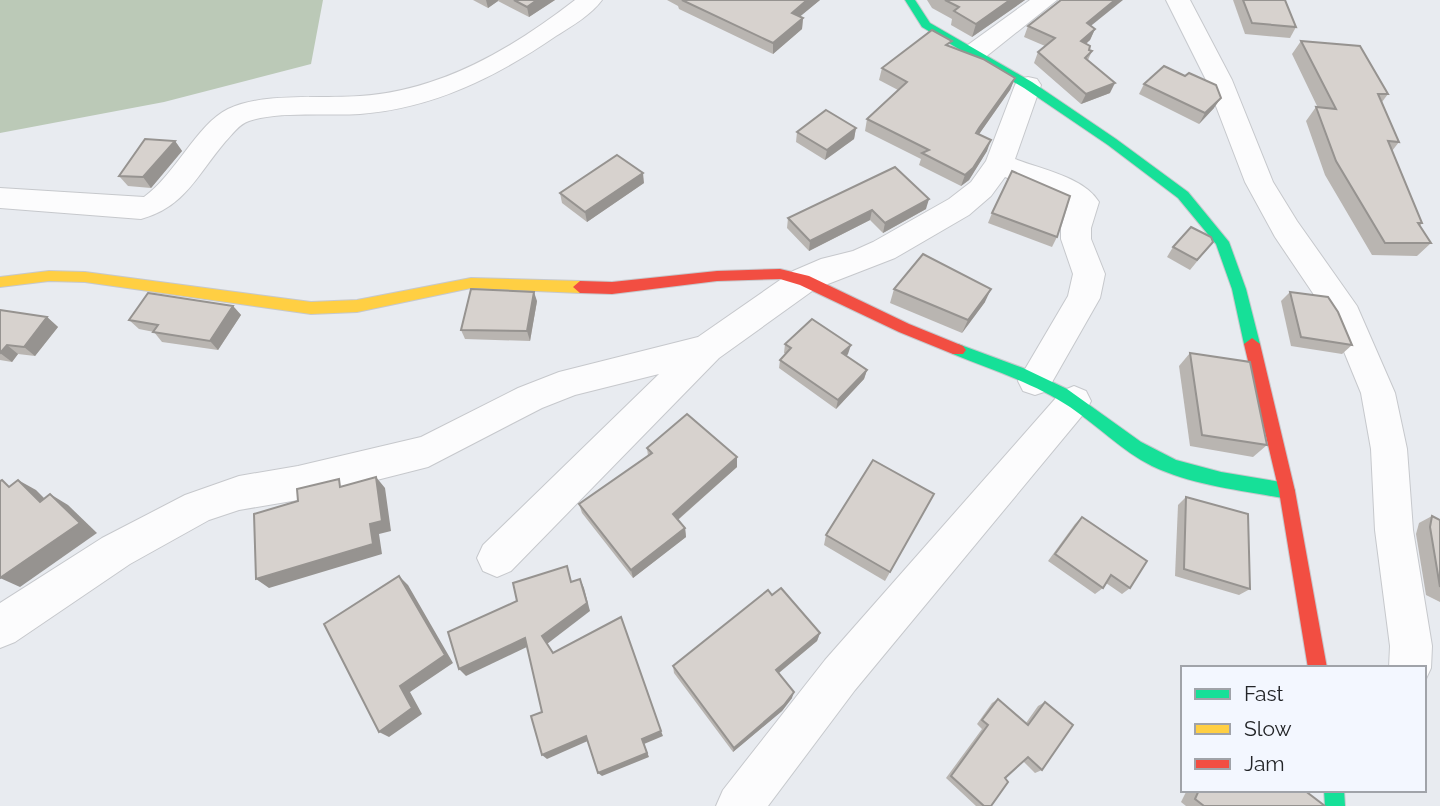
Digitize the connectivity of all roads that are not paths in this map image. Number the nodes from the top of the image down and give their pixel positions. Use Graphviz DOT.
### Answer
graph roads {
  1 [pos="590,0"];
  2 [pos="910,0"];
  3 [pos="1045,0"];
  4 [pos="1178,0"];
  5 [pos="974,53"];
  6 [pos="1028,85"];
  7 [pos="999,164"];
  8 [pos="0,198"];
  9 [pos="804,280"];
  10 [pos="0,282"];
  11 [pos="707,348"];
  12 [pos="1035,381"];
  13 [pos="1074,401"];
  14 [pos="1287,491"];
  15 [pos="497,558"];
  16 [pos="0,627"];
  17 [pos="1318,666"];
  18 [pos="1409,666"];
  19 [pos="1350,792"];
  20 [pos="739,806"];
  21 [pos="1336,806"];
  1 -- 8 [label="street"];
  2 -- 5 [label="street"];
  3 -- 5 [label="street"];
  4 -- 18 [label="street"];
  5 -- 6 [label="street"];
  6 -- 7 [label="street"];
  6 -- 14 [label="street"];
  7 -- 9 [label="street"];
  7 -- 12 [label="street"];
  9 -- 10 [label="street"];
  9 -- 11 [label="street"];
  9 -- 12 [label="street"];
  11 -- 15 [label="street"];
  11 -- 16 [label="street"];
  12 -- 13 [label="street"];
  13 -- 14 [label="street"];
  13 -- 20 [label="street"];
  14 -- 17 [label="street"];
  19 -- 21 [label="street"];
}
